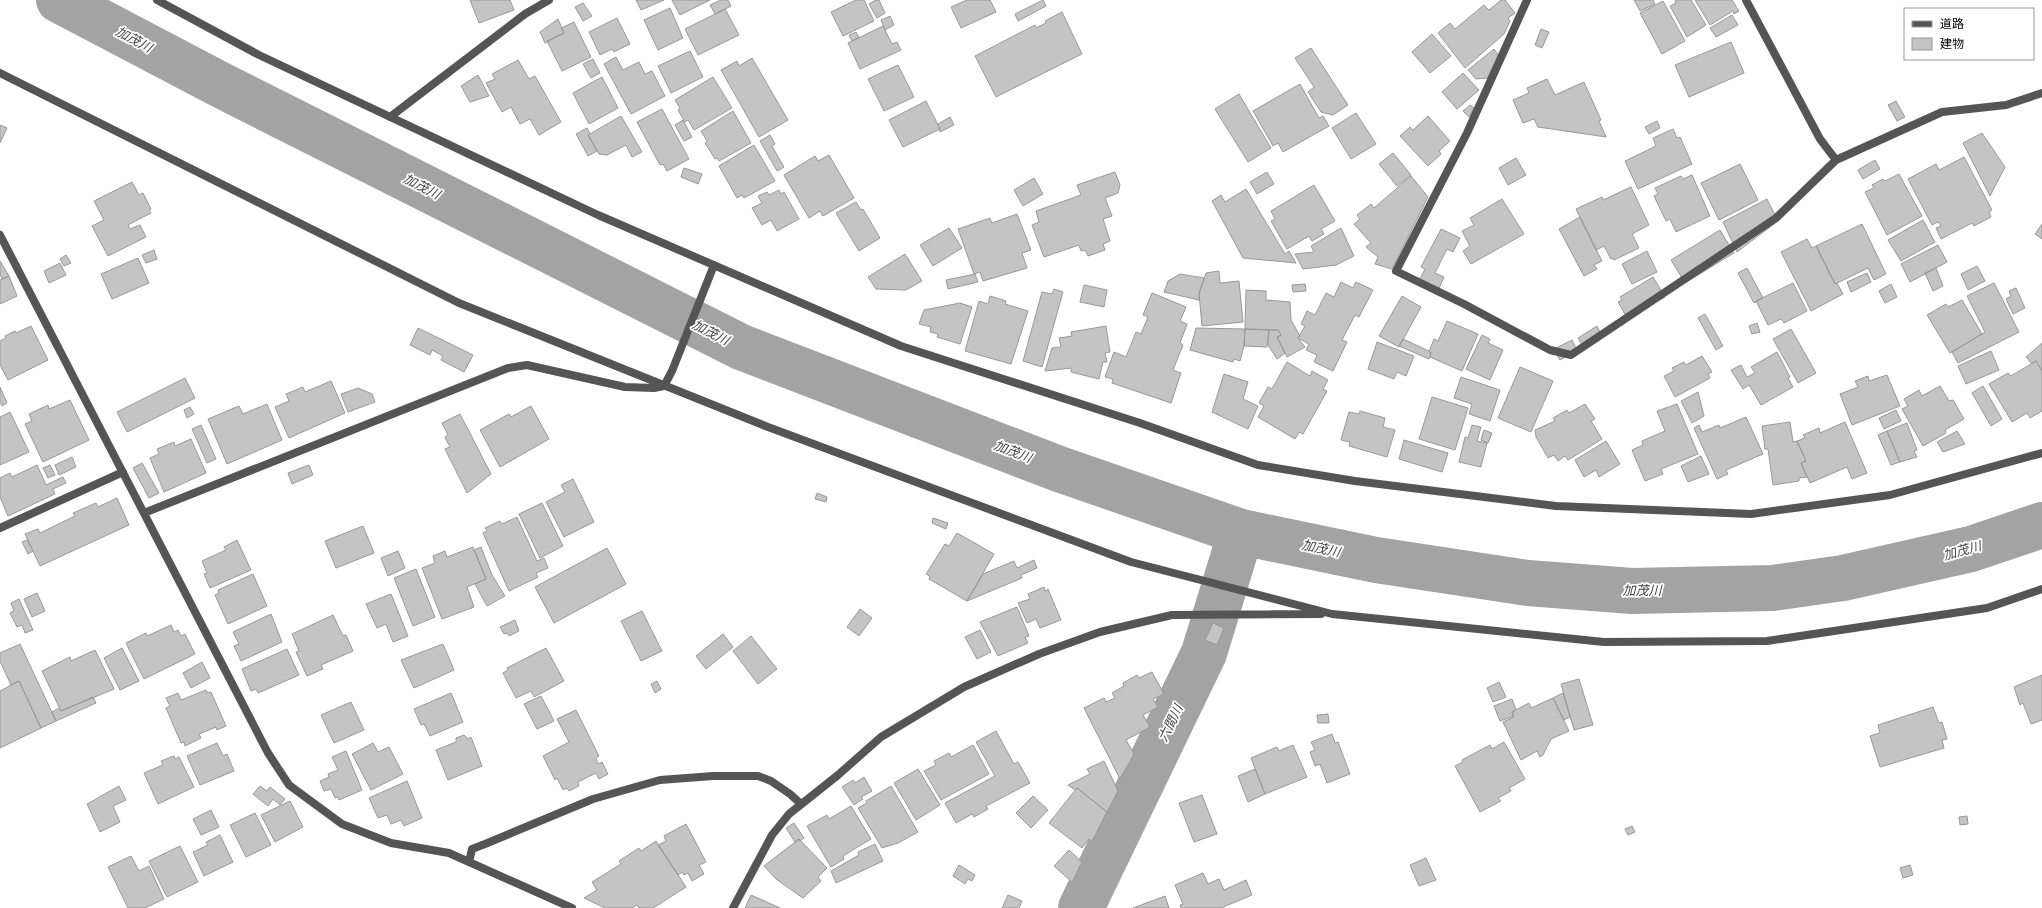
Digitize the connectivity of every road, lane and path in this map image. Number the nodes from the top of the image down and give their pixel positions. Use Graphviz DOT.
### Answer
graph roads {
  1 [pos="156,0"];
  2 [pos="549,0"];
  3 [pos="1526,0"];
  4 [pos="1746,0"];
  5 [pos="0,73"];
  6 [pos="2042,93"];
  7 [pos="390,117"];
  8 [pos="1836,160"];
  9 [pos="0,235"];
  10 [pos="714,265"];
  11 [pos="664,386"];
  12 [pos="2042,453"];
  13 [pos="123,472"];
  14 [pos="144,513"];
  15 [pos="0,528"];
  16 [pos="2042,589"];
  17 [pos="1332,614"];
  18 [pos="801,804"];
  19 [pos="469,862"];
  20 [pos="572,908"];
  21 [pos="733,908"];
  1 -- 7 [label="street"];
  2 -- 7 [label="street"];
  3 -- 8 [label="street"];
  4 -- 8 [label="street"];
  5 -- 11 [label="street"];
  6 -- 8 [label="street"];
  7 -- 10 [label="street"];
  9 -- 13 [label="street"];
  10 -- 11 [label="street"];
  10 -- 12 [label="street"];
  11 -- 14 [label="street"];
  11 -- 17 [label="street"];
  13 -- 14 [label="street"];
  13 -- 15 [label="street"];
  14 -- 19 [label="street"];
  16 -- 17 [label="street"];
  17 -- 18 [label="street"];
  18 -- 19 [label="street"];
  18 -- 21 [label="street"];
  19 -- 20 [label="street"];
}
